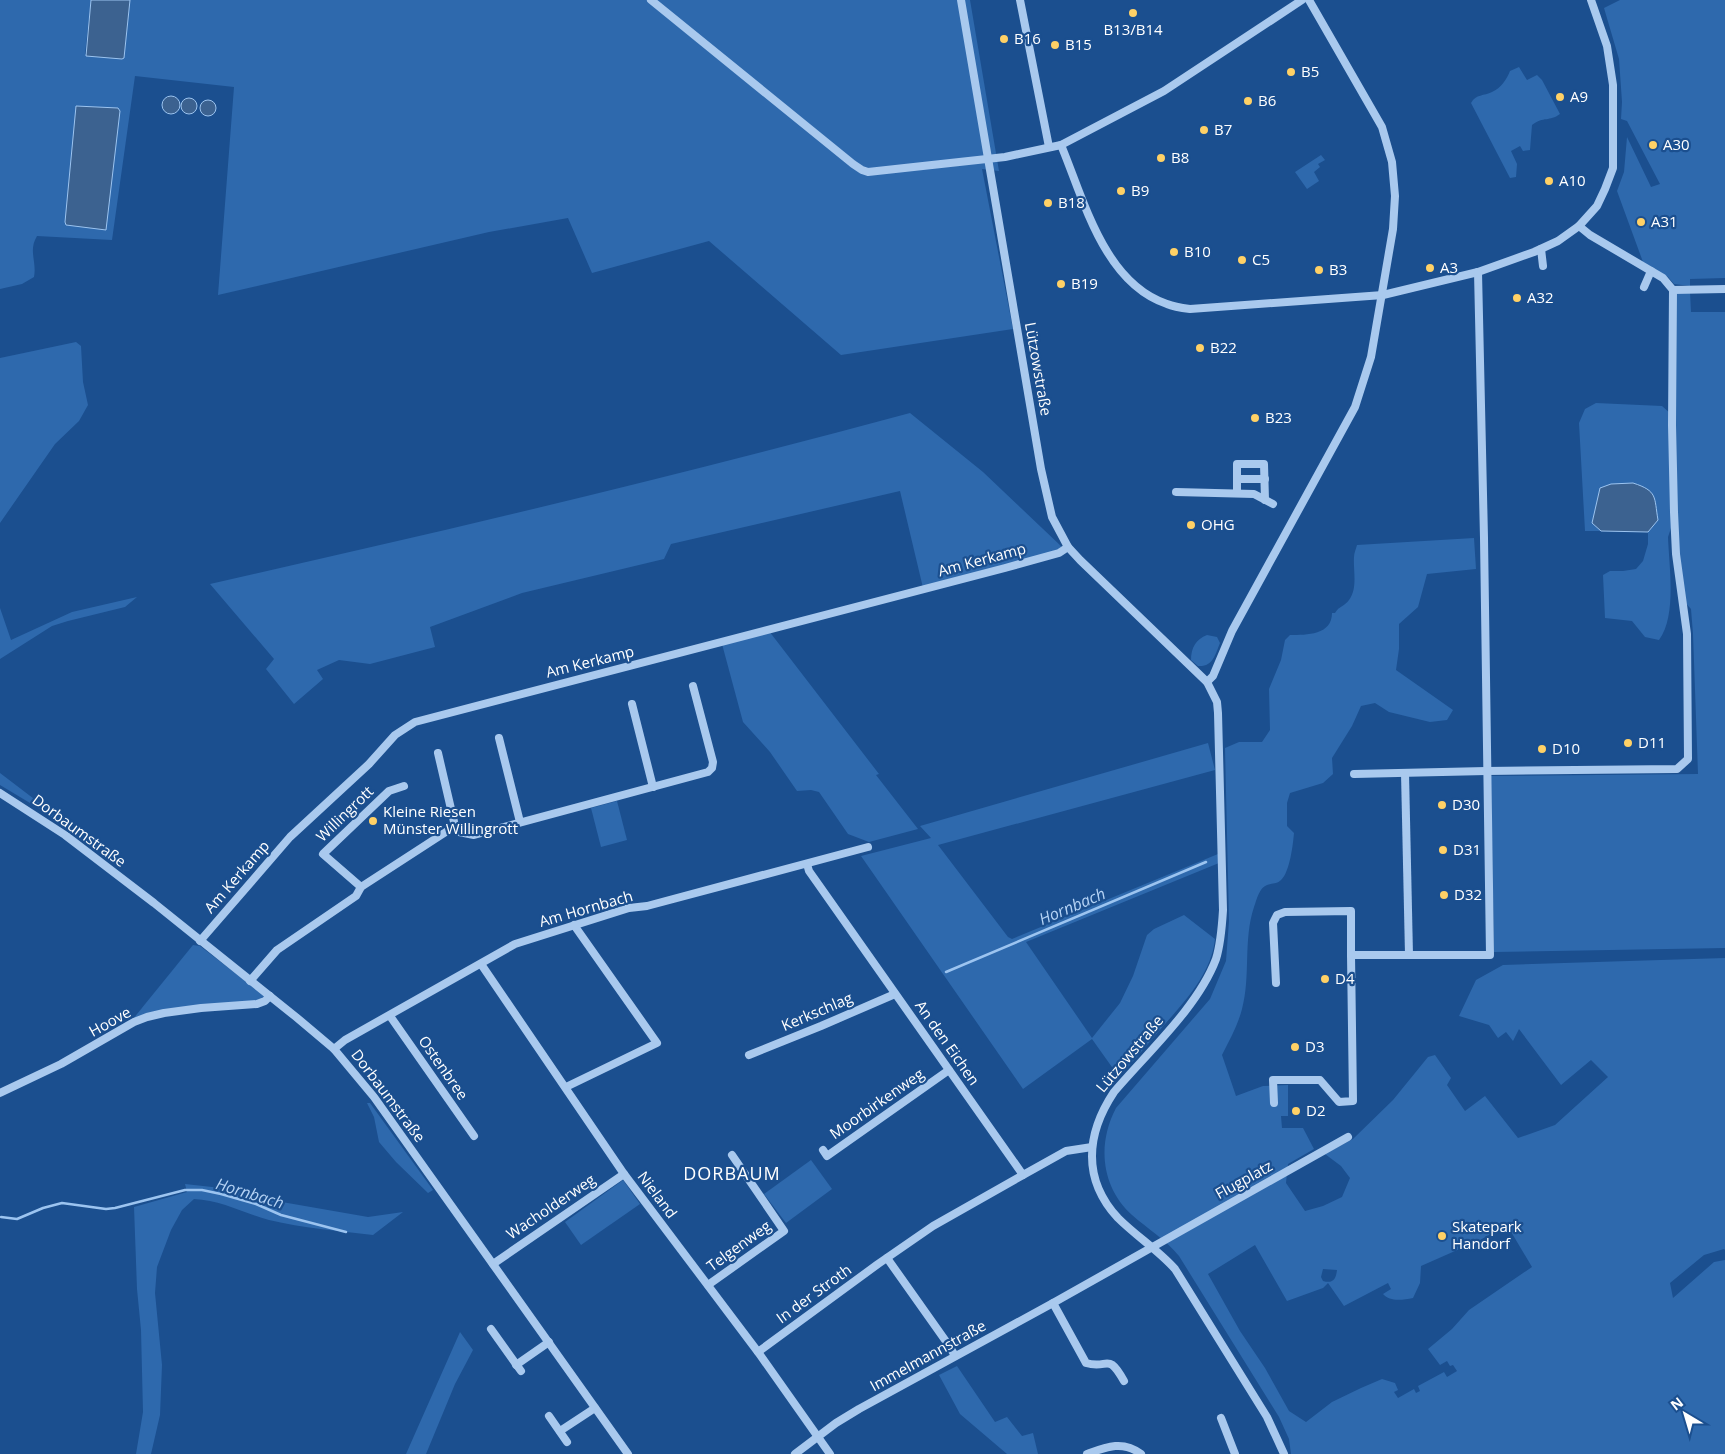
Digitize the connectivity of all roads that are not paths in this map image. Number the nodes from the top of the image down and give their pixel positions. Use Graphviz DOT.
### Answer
graph roads {
  1 [pos="651,0"];
  2 [pos="961,0"];
  3 [pos="1020,0"];
  4 [pos="1302,0"];
  5 [pos="1309,0"];
  6 [pos="1591,0"];
  7 [pos="1061,145"];
  8 [pos="1049,148"];
  9 [pos="989,159"];
  10 [pos="1579,226"];
  11 [pos="1541,248"];
  12 [pos="1543,266"];
  13 [pos="1651,271"];
  14 [pos="1478,272"];
  15 [pos="1644,287"];
  16 [pos="1725,289"];
  17 [pos="1673,290"];
  18 [pos="1383,296"];
  19 [pos="1237,479"];
  20 [pos="1265,479"];
  21 [pos="1176,492"];
  22 [pos="1237,493"];
  23 [pos="1265,500"];
  24 [pos="1273,504"];
  25 [pos="1068,547"];
  26 [pos="1207,682"];
  27 [pos="693,686"];
  28 [pos="632,704"];
  29 [pos="499,738"];
  30 [pos="438,753"];
  31 [pos="1486,771"];
  32 [pos="1405,773"];
  33 [pos="1354,774"];
  34 [pos="404,786"];
  35 [pos="653,786"];
  36 [pos="0,793"];
  37 [pos="520,822"];
  38 [pos="455,826"];
  39 [pos="868,847"];
  40 [pos="806,864"];
  41 [pos="361,887"];
  42 [pos="574,925"];
  43 [pos="200,940"];
  44 [pos="1352,955"];
  45 [pos="1409,955"];
  46 [pos="481,964"];
  47 [pos="250,981"];
  48 [pos="1276,983"];
  49 [pos="895,994"];
  50 [pos="270,996"];
  51 [pos="390,1016"];
  52 [pos="334,1049"];
  53 [pos="748,1055"];
  54 [pos="949,1070"];
  55 [pos="566,1087"];
  56 [pos="0,1093"];
  57 [pos="1274,1103"];
  58 [pos="474,1136"];
  59 [pos="1348,1137"];
  60 [pos="1092,1147"];
  61 [pos="823,1150"];
  62 [pos="732,1155"];
  63 [pos="624,1174"];
  64 [pos="1023,1175"];
  65 [pos="1153,1247"];
  66 [pos="887,1258"];
  67 [pos="493,1264"];
  68 [pos="708,1285"];
  69 [pos="1054,1303"];
  70 [pos="491,1329"];
  71 [pos="549,1342"];
  72 [pos="758,1352"];
  73 [pos="955,1356"];
  74 [pos="1124,1381"];
  75 [pos="595,1408"];
  76 [pos="549,1416"];
  77 [pos="1221,1418"];
  78 [pos="560,1431"];
  79 [pos="818,1437"];
  80 [pos="567,1442"];
  81 [pos="628,1454"];
  82 [pos="795,1454"];
  83 [pos="830,1454"];
  84 [pos="1087,1454"];
  85 [pos="1141,1454"];
  86 [pos="1235,1454"];
  87 [pos="1284,1454"];
  1 -- 9 [label="street"];
  2 -- 9 [label="street, Lützowstraße"];
  3 -- 8 [label="street"];
  4 -- 7 [label="street"];
  5 -- 18 [label="street"];
  6 -- 10 [label="street"];
  7 -- 8 [label="street"];
  7 -- 18 [label="street"];
  8 -- 9 [label="street"];
  9 -- 25 [label="street, Lützowstraße"];
  10 -- 11 [label="street"];
  10 -- 13 [label="street"];
  11 -- 12 [label="street"];
  11 -- 14 [label="street"];
  13 -- 15 [label="street"];
  13 -- 17 [label="street"];
  14 -- 18 [label="street"];
  14 -- 31 [label="street"];
  16 -- 17 [label="street"];
  17 -- 31 [label="street"];
  18 -- 26 [label="street"];
  19 -- 20 [label="street"];
  19 -- 20 [label="street"];
  19 -- 22 [label="street"];
  20 -- 23 [label="street"];
  21 -- 22 [label="street"];
  22 -- 23 [label="street"];
  23 -- 24 [label="street"];
  25 -- 26 [label="street, Lützowstraße"];
  25 -- 43 [label="street, Am Kerkamp"];
  26 -- 60 [label="street, Lützowstraße"];
  27 -- 35 [label="street"];
  28 -- 35 [label="street"];
  29 -- 37 [label="street"];
  30 -- 38 [label="street"];
  31 -- 32 [label="street"];
  31 -- 45 [label="street"];
  32 -- 33 [label="street"];
  32 -- 45 [label="street"];
  34 -- 41 [label="street, Willingrott"];
  35 -- 37 [label="street"];
  36 -- 43 [label="street, Dorbaumstraße"];
  37 -- 38 [label="street"];
  38 -- 41 [label="street"];
  39 -- 40 [label="street, Am Hornbach"];
  40 -- 42 [label="street, Am Hornbach"];
  40 -- 49 [label="street, An den Eichen"];
  41 -- 47 [label="street"];
  42 -- 46 [label="street, Am Hornbach"];
  42 -- 55 [label="street"];
  43 -- 47 [label="street, Dorbaumstraße"];
  44 -- 45 [label="street"];
  44 -- 48 [label="street"];
  44 -- 57 [label="street"];
  46 -- 51 [label="street, Am Hornbach"];
  46 -- 55 [label="street, Nieland"];
  47 -- 50 [label="street, Dorbaumstraße"];
  49 -- 53 [label="street, Kerkschlag"];
  49 -- 54 [label="street, An den Eichen"];
  50 -- 52 [label="street, Dorbaumstraße"];
  50 -- 56 [label="street, Hoove"];
  51 -- 52 [label="street, Am Hornbach"];
  51 -- 58 [label="street, Ostenbree"];
  52 -- 67 [label="street, Dorbaumstraße"];
  54 -- 61 [label="street, Moorbirkenweg"];
  54 -- 64 [label="street, An den Eichen"];
  55 -- 63 [label="street, Nieland"];
  59 -- 65 [label="street, Flugplatz"];
  60 -- 64 [label="street"];
  60 -- 65 [label="street, Lützowstraße"];
  62 -- 68 [label="street, Telgenweg"];
  63 -- 67 [label="street, Wacholderweg"];
  63 -- 68 [label="street, Nieland"];
  64 -- 66 [label="street, In der Stroth"];
  65 -- 69 [label="street, Immelmannstraße"];
  65 -- 87 [label="street, Lützowstraße"];
  66 -- 72 [label="street, In der Stroth"];
  66 -- 73 [label="street"];
  67 -- 71 [label="street, Dorbaumstraße"];
  68 -- 72 [label="street, Nieland"];
  69 -- 73 [label="street, Immelmannstraße"];
  69 -- 74 [label="street"];
  70 -- 71 [label="street"];
  71 -- 75 [label="street, Dorbaumstraße"];
  72 -- 79 [label="street, Nieland"];
  73 -- 79 [label="street, Immelmannstraße"];
  75 -- 78 [label="street"];
  75 -- 81 [label="street, Dorbaumstraße"];
  76 -- 78 [label="street"];
  77 -- 86 [label="street"];
  78 -- 80 [label="street"];
  79 -- 82 [label="street, Immelmannstraße"];
  79 -- 83 [label="street"];
  84 -- 85 [label="street"];
}
